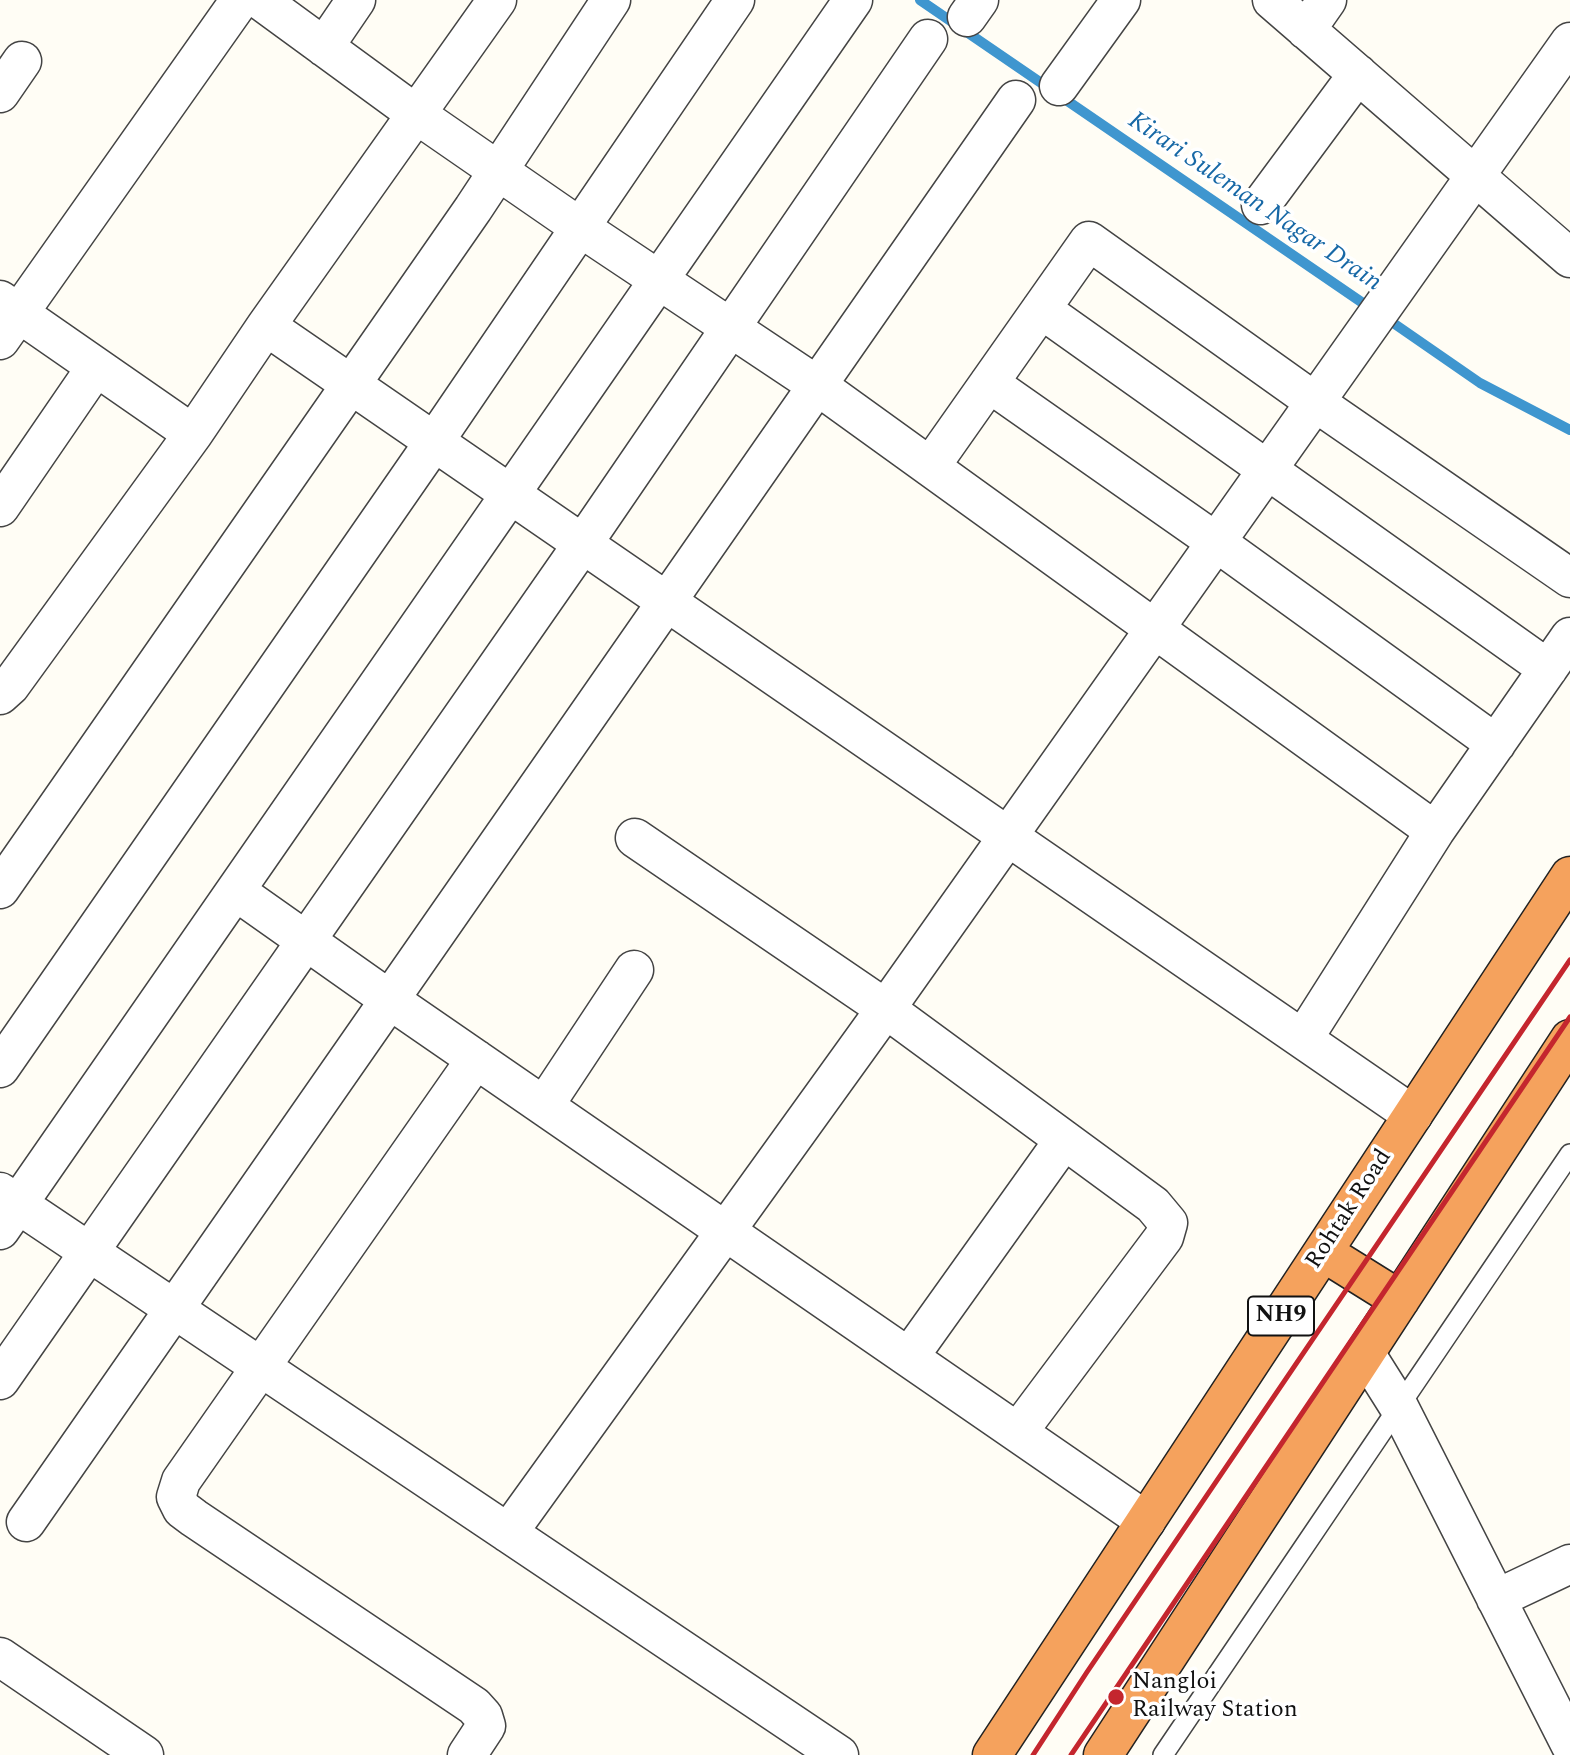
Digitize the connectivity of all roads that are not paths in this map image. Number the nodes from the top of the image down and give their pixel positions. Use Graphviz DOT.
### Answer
graph roads {
  1 [pos="240,0"];
  2 [pos="260,0"];
  3 [pos="356,0"];
  4 [pos="497,0"];
  5 [pos="611,0"];
  6 [pos="735,0"];
  7 [pos="853,0"];
  8 [pos="1121,0"];
  9 [pos="1272,0"];
  10 [pos="1317,15"];
  11 [pos="929,39"];
  12 [pos="1570,42"];
  13 [pos="324,47"];
  14 [pos="22,61"];
  15 [pos="1358,74"];
  16 [pos="1059,86"];
  17 [pos="0,93"];
  18 [pos="1016,100"];
  19 [pos="416,114"];
  20 [pos="499,169"];
  21 [pos="1475,176"];
  22 [pos="1261,205"];
  23 [pos="581,228"];
  24 [pos="1570,258"];
  25 [pos="659,281"];
  26 [pos="1041,309"];
  27 [pos="6,318"];
  28 [pos="266,326"];
  29 [pos="730,328"];
  30 [pos="96,367"];
  31 [pos="989,383"];
  32 [pos="351,385"];
  33 [pos="818,386"];
  34 [pos="1315,402"];
  35 [pos="193,434"];
  36 [pos="434,442"];
  37 [pos="930,467"];
  38 [pos="1268,469"];
  39 [pos="511,495"];
  40 [pos="0,507"];
  41 [pos="1216,542"];
  42 [pos="582,544"];
  43 [pos="1570,578"];
  44 [pos="667,602"];
  45 [pos="1154,629"];
  46 [pos="1570,637"];
  47 [pos="1548,669"];
  48 [pos="0,695"];
  49 [pos="1496,744"];
  50 [pos="1436,831"];
  51 [pos="1008,837"];
  52 [pos="635,838"];
  53 [pos="1570,876"];
  54 [pos="0,890"];
  55 [pos="237,892"];
  56 [pos="305,940"];
  57 [pos="634,970"];
  58 [pos="390,1000"];
  59 [pos="886,1009"];
  60 [pos="1303,1039"];
  61 [pos="1570,1039"];
  62 [pos="476,1059"];
  63 [pos="0,1068"];
  64 [pos="544,1106"];
  65 [pos="1413,1115"];
  66 [pos="1064,1140"];
  67 [pos="1570,1154"];
  68 [pos="6,1208"];
  69 [pos="726,1230"];
  70 [pos="89,1251"];
  71 [pos="1323,1251"];
  72 [pos="1400,1300"];
  73 [pos="175,1309"];
  74 [pos="1366,1353"];
  75 [pos="909,1357"];
  76 [pos="261,1368"];
  77 [pos="0,1380"];
  78 [pos="1399,1407"];
  79 [pos="1018,1432"];
  80 [pos="1146,1521"];
  81 [pos="26,1522"];
  82 [pos="508,1533"];
  83 [pos="1570,1564"];
  84 [pos="1496,1599"];
  85 [pos="0,1657"];
  86 [pos="1570,1744"];
  87 [pos="144,1755"];
  88 [pos="467,1755"];
  89 [pos="839,1755"];
  90 [pos="992,1755"];
  91 [pos="1103,1755"];
  92 [pos="1163,1755"];
  1 -- 27 [label="street"];
  2 -- 13 [label="street"];
  3 -- 13 [label="street"];
  4 -- 19 [label="street"];
  5 -- 20 [label="street"];
  6 -- 23 [label="street"];
  7 -- 25 [label="street"];
  8 -- 16 [label="street"];
  9 -- 10 [label="street"];
  10 -- 15 [label="street"];
  11 -- 29 [label="street"];
  12 -- 21 [label="street"];
  13 -- 19 [label="street"];
  14 -- 17 [label="street"];
  15 -- 21 [label="street"];
  15 -- 22 [label="street"];
  18 -- 33 [label="street"];
  19 -- 20 [label="street"];
  19 -- 28 [label="street"];
  20 -- 23 [label="street"];
  20 -- 32 [label="street"];
  21 -- 24 [label="street"];
  21 -- 34 [label="street"];
  23 -- 25 [label="street"];
  23 -- 36 [label="street"];
  25 -- 29 [label="street"];
  25 -- 39 [label="street"];
  26 -- 31 [label="street"];
  26 -- 34 [label="street"];
  26 -- 38 [label="street"];
  27 -- 30 [label="street"];
  28 -- 32 [label="street"];
  28 -- 35 [label="street"];
  29 -- 33 [label="street"];
  29 -- 42 [label="street"];
  30 -- 35 [label="street"];
  30 -- 40 [label="street"];
  31 -- 37 [label="street"];
  31 -- 41 [label="street"];
  32 -- 36 [label="street"];
  32 -- 54 [label="street"];
  33 -- 37 [label="street"];
  33 -- 44 [label="street"];
  34 -- 38 [label="street"];
  34 -- 43 [label="street"];
  35 -- 48 [label="street"];
  36 -- 39 [label="street"];
  36 -- 63 [label="street"];
  37 -- 45 [label="street"];
  38 -- 41 [label="street"];
  38 -- 47 [label="street"];
  39 -- 42 [label="street"];
  39 -- 55 [label="street"];
  41 -- 45 [label="street"];
  41 -- 49 [label="street"];
  42 -- 44 [label="street"];
  42 -- 56 [label="street"];
  44 -- 51 [label="street"];
  44 -- 58 [label="street"];
  45 -- 50 [label="street"];
  45 -- 51 [label="street"];
  46 -- 47 [label="street"];
  47 -- 49 [label="street"];
  49 -- 50 [label="street"];
  50 -- 60 [label="street"];
  51 -- 59 [label="street"];
  51 -- 60 [label="street"];
  52 -- 59 [label="street"];
  53 -- 65 [label="highway, Rohtak Road / NH9"];
  55 -- 56 [label="street"];
  55 -- 68 [label="street"];
  56 -- 58 [label="street"];
  56 -- 70 [label="street"];
  57 -- 64 [label="street"];
  58 -- 62 [label="street"];
  58 -- 73 [label="street"];
  59 -- 66 [label="street"];
  59 -- 69 [label="street"];
  60 -- 65 [label="street"];
  61 -- 72 [label="highway"];
  62 -- 64 [label="street"];
  62 -- 76 [label="street"];
  64 -- 69 [label="street"];
  65 -- 71 [label="highway, Rohtak Road / NH9"];
  66 -- 75 [label="street"];
  66 -- 79 [label="street"];
  67 -- 78 [label="lane"];
  68 -- 70 [label="street"];
  69 -- 75 [label="street"];
  69 -- 82 [label="street"];
  70 -- 73 [label="street"];
  70 -- 77 [label="street"];
  71 -- 72 [label="highway"];
  71 -- 80 [label="highway, Rohtak Road / NH9"];
  72 -- 74 [label="highway"];
  73 -- 76 [label="street"];
  73 -- 81 [label="street"];
  74 -- 78 [label="street"];
  74 -- 91 [label="highway"];
  75 -- 79 [label="street"];
  76 -- 82 [label="street"];
  76 -- 88 [label="street"];
  78 -- 84 [label="street"];
  78 -- 92 [label="lane"];
  79 -- 80 [label="street"];
  80 -- 90 [label="highway, Rohtak Road / NH9"];
  82 -- 89 [label="street"];
  83 -- 84 [label="street"];
  84 -- 86 [label="street"];
  85 -- 87 [label="street"];
}
